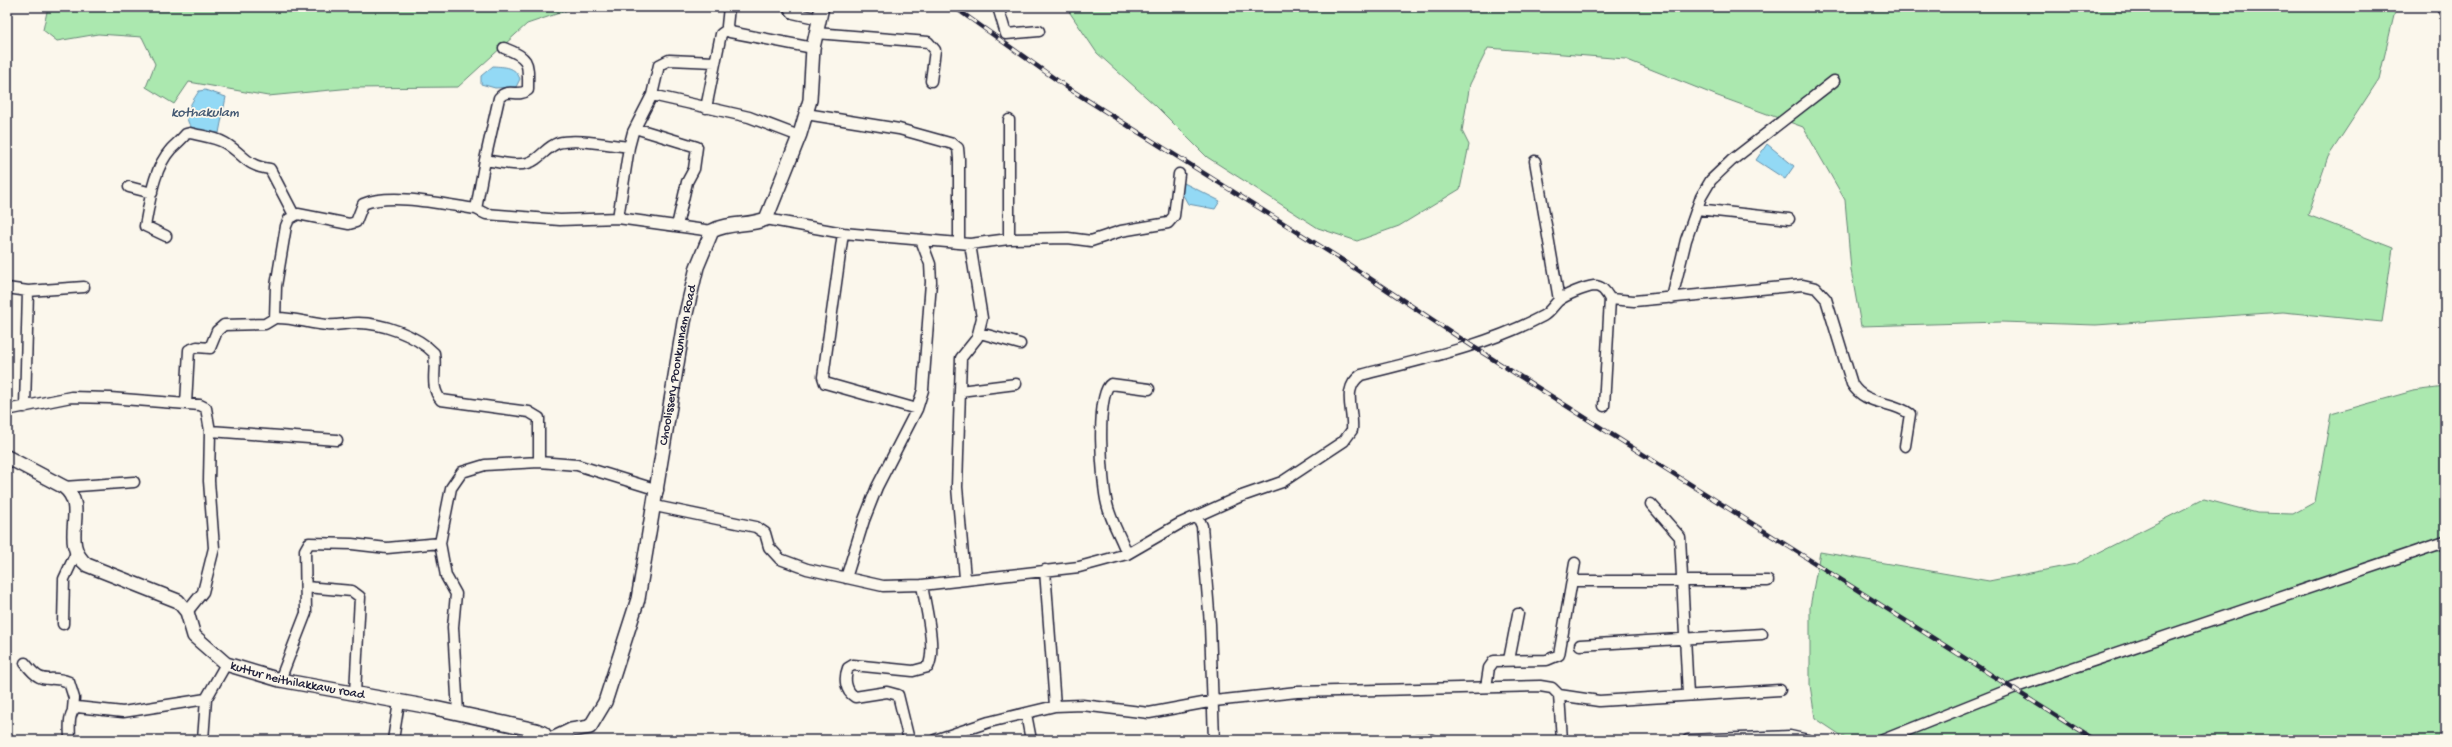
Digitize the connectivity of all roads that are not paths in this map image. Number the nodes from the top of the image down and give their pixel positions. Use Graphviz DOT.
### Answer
graph roads {
  1 [pos="729,7"];
  2 [pos="788,7"];
  3 [pos="998,7"];
  4 [pos="821,13"];
  5 [pos="728,29"];
  6 [pos="1039,31"];
  7 [pos="816,32"];
  8 [pos="504,48"];
  9 [pos="813,48"];
  10 [pos="715,62"];
  11 [pos="931,81"];
  12 [pos="1834,81"];
  13 [pos="652,95"];
  14 [pos="706,108"];
  15 [pos="806,114"];
  16 [pos="1009,120"];
  17 [pos="635,128"];
  18 [pos="799,136"];
  19 [pos="629,147"];
  20 [pos="484,160"];
  21 [pos="1534,161"];
  22 [pos="1179,174"];
  23 [pos="129,187"];
  24 [pos="152,193"];
  25 [pos="476,209"];
  26 [pos="1696,209"];
  27 [pos="294,215"];
  28 [pos="618,218"];
  29 [pos="766,219"];
  30 [pos="1789,219"];
  31 [pos="677,226"];
  32 [pos="712,231"];
  33 [pos="843,233"];
  34 [pos="166,236"];
  35 [pos="1009,239"];
  36 [pos="921,240"];
  37 [pos="964,244"];
  38 [pos="84,287"];
  39 [pos="7,288"];
  40 [pos="28,291"];
  41 [pos="1672,298"];
  42 [pos="1610,299"];
  43 [pos="1560,300"];
  44 [pos="275,318"];
  45 [pos="980,333"];
  46 [pos="1020,344"];
  47 [pos="1016,384"];
  48 [pos="1149,389"];
  49 [pos="960,391"];
  50 [pos="186,404"];
  51 [pos="1604,406"];
  52 [pos="25,407"];
  53 [pos="917,409"];
  54 [pos="7,410"];
  55 [pos="210,431"];
  56 [pos="337,440"];
  57 [pos="1905,446"];
  58 [pos="7,457"];
  59 [pos="539,462"];
  60 [pos="134,482"];
  61 [pos="64,487"];
  62 [pos="658,490"];
  63 [pos="1651,504"];
  64 [pos="655,506"];
  65 [pos="1198,517"];
  66 [pos="2445,542"];
  67 [pos="440,543"];
  68 [pos="76,554"];
  69 [pos="1127,554"];
  70 [pos="1575,563"];
  71 [pos="1045,570"];
  72 [pos="846,578"];
  73 [pos="965,578"];
  74 [pos="1572,581"];
  75 [pos="1768,581"];
  76 [pos="1682,582"];
  77 [pos="922,585"];
  78 [pos="306,587"];
  79 [pos="187,612"];
  80 [pos="1518,614"];
  81 [pos="63,624"];
  82 [pos="1762,634"];
  83 [pos="1685,638"];
  84 [pos="1580,645"];
  85 [pos="1510,660"];
  86 [pos="25,663"];
  87 [pos="226,664"];
  88 [pos="280,680"];
  89 [pos="1486,688"];
  90 [pos="1780,690"];
  91 [pos="355,693"];
  92 [pos="1559,695"];
  93 [pos="1688,695"];
  94 [pos="206,699"];
  95 [pos="1214,701"];
  96 [pos="399,702"];
  97 [pos="1055,706"];
  98 [pos="73,709"];
  99 [pos="458,713"];
  100 [pos="1026,714"];
  101 [pos="70,740"];
  102 [pos="203,740"];
  103 [pos="393,740"];
  104 [pos="549,740"];
  105 [pos="909,740"];
  106 [pos="935,740"];
  107 [pos="1031,740"];
  108 [pos="1214,740"];
  109 [pos="1417,740"];
  110 [pos="1432,740"];
  111 [pos="1562,740"];
  112 [pos="1688,740"];
  113 [pos="1808,740"];
  114 [pos="1883,740"];
  1 -- 5 [label="street"];
  2 -- 4 [label="street"];
  3 -- 6 [label="street"];
  4 -- 7 [label="street"];
  5 -- 9 [label="street"];
  5 -- 10 [label="street"];
  7 -- 9 [label="street"];
  7 -- 11 [label="street"];
  8 -- 20 [label="street"];
  9 -- 15 [label="street"];
  10 -- 13 [label="street"];
  10 -- 14 [label="street"];
  12 -- 26 [label="street"];
  13 -- 14 [label="street"];
  13 -- 17 [label="street"];
  14 -- 18 [label="street"];
  15 -- 18 [label="street"];
  15 -- 37 [label="street"];
  16 -- 35 [label="street"];
  17 -- 19 [label="street"];
  17 -- 31 [label="street"];
  18 -- 29 [label="street"];
  19 -- 20 [label="street"];
  19 -- 28 [label="street"];
  20 -- 25 [label="street"];
  21 -- 43 [label="street"];
  22 -- 35 [label="street"];
  23 -- 24 [label="street"];
  24 -- 27 [label="street"];
  24 -- 34 [label="street"];
  25 -- 27 [label="street"];
  25 -- 28 [label="street"];
  26 -- 30 [label="street"];
  26 -- 41 [label="street"];
  27 -- 44 [label="street"];
  28 -- 31 [label="street"];
  29 -- 32 [label="street"];
  29 -- 33 [label="street"];
  31 -- 32 [label="street"];
  32 -- 62 [label="street, Choolissery Poonkunnam Road"];
  33 -- 36 [label="street"];
  33 -- 53 [label="street"];
  35 -- 37 [label="street"];
  36 -- 37 [label="street"];
  36 -- 53 [label="street"];
  37 -- 45 [label="street"];
  38 -- 40 [label="street"];
  39 -- 40 [label="street"];
  40 -- 52 [label="street"];
  41 -- 42 [label="street"];
  41 -- 57 [label="street"];
  42 -- 43 [label="street"];
  42 -- 51 [label="street"];
  43 -- 65 [label="street"];
  44 -- 50 [label="street"];
  44 -- 59 [label="street"];
  45 -- 46 [label="street"];
  45 -- 49 [label="street"];
  47 -- 49 [label="street"];
  48 -- 69 [label="street"];
  49 -- 73 [label="street"];
  50 -- 52 [label="street"];
  50 -- 55 [label="street"];
  52 -- 54 [label="street"];
  53 -- 72 [label="street"];
  55 -- 56 [label="street"];
  55 -- 79 [label="street"];
  58 -- 61 [label="street"];
  59 -- 62 [label="street"];
  59 -- 67 [label="street"];
  60 -- 61 [label="street"];
  61 -- 68 [label="street"];
  62 -- 64 [label="street, Choolissery Poonkunnam Road"];
  63 -- 76 [label="street"];
  64 -- 72 [label="street"];
  64 -- 104 [label="street, Choolissery Poonkunnam Road"];
  65 -- 69 [label="street"];
  65 -- 95 [label="street"];
  66 -- 114 [label="street"];
  67 -- 78 [label="street"];
  67 -- 99 [label="street"];
  68 -- 79 [label="street"];
  68 -- 81 [label="street"];
  69 -- 71 [label="street"];
  70 -- 74 [label="street"];
  71 -- 73 [label="street"];
  71 -- 97 [label="street"];
  72 -- 77 [label="street"];
  73 -- 77 [label="street"];
  74 -- 76 [label="street"];
  74 -- 85 [label="street"];
  75 -- 76 [label="street"];
  76 -- 83 [label="street"];
  77 -- 105 [label="street"];
  78 -- 88 [label="street"];
  78 -- 91 [label="street"];
  79 -- 87 [label="street, kuttur neithilakkavu road"];
  80 -- 85 [label="street"];
  82 -- 83 [label="street"];
  83 -- 84 [label="street"];
  83 -- 93 [label="street"];
  85 -- 89 [label="street"];
  86 -- 98 [label="street"];
  87 -- 88 [label="street, kuttur neithilakkavu road"];
  87 -- 94 [label="street"];
  88 -- 91 [label="street, kuttur neithilakkavu road"];
  89 -- 92 [label="street"];
  89 -- 95 [label="street"];
  90 -- 93 [label="street"];
  91 -- 96 [label="street, kuttur neithilakkavu road"];
  92 -- 93 [label="street"];
  92 -- 111 [label="street"];
  94 -- 98 [label="street"];
  94 -- 102 [label="street"];
  95 -- 97 [label="street"];
  95 -- 108 [label="street"];
  96 -- 99 [label="street, kuttur neithilakkavu road"];
  96 -- 103 [label="street"];
  97 -- 100 [label="street"];
  98 -- 101 [label="street"];
  99 -- 104 [label="street, kuttur neithilakkavu road"];
  100 -- 106 [label="street"];
  100 -- 107 [label="street"];
  109 -- 110 [label="street"];
  112 -- 113 [label="street"];
}
